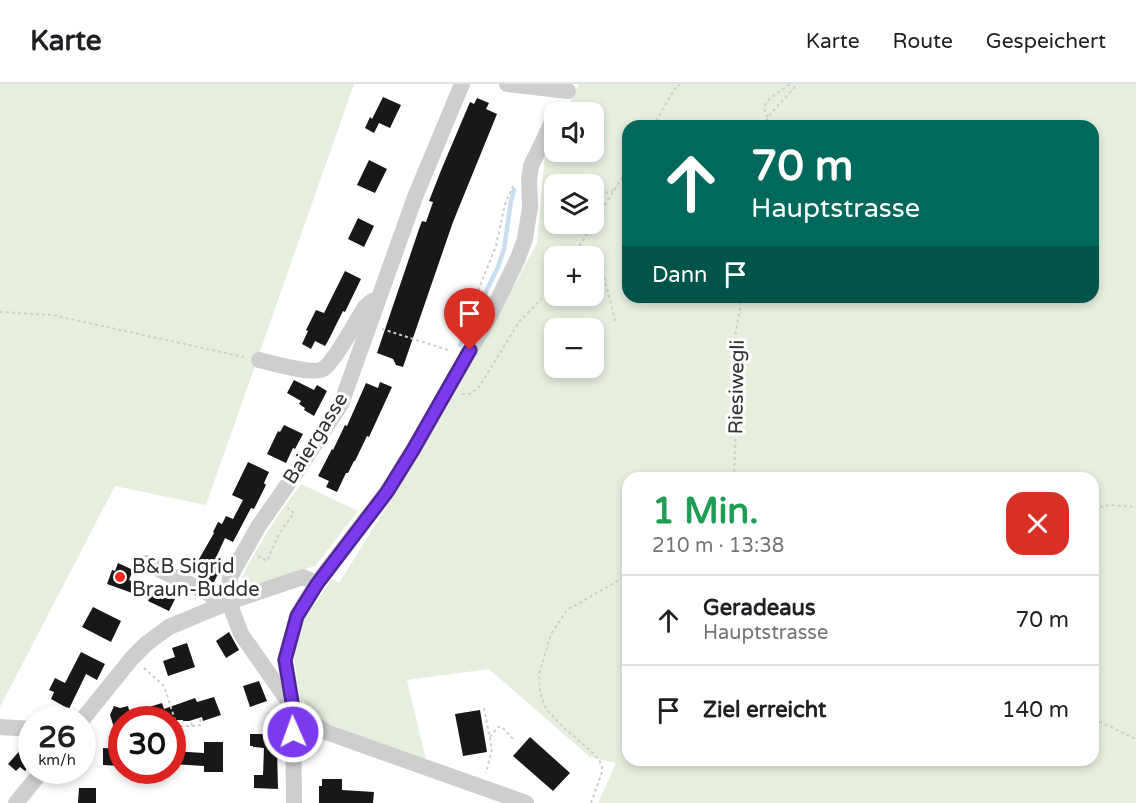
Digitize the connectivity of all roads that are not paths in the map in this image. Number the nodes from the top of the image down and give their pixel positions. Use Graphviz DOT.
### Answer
graph roads {
  1 [pos="462,84"];
  2 [pos="507,84"];
  3 [pos="569,87"];
  4 [pos="562,102"];
  5 [pos="544,139"];
  6 [pos="379,295"];
  7 [pos="259,360"];
  8 [pos="146,563"];
  9 [pos="313,590"];
  10 [pos="224,604"];
  11 [pos="93,706"];
  12 [pos="293,708"];
  13 [pos="0,727"];
  14 [pos="18,728"];
  15 [pos="31,784"];
  16 [pos="16,803"];
  17 [pos="294,803"];
  18 [pos="526,803"];
  1 -- 6 [label="street, Baiergasse"];
  2 -- 3 [label="street"];
  3 -- 4 [label="street"];
  5 -- 9 [label="street"];
  6 -- 7 [label="street"];
  6 -- 10 [label="street, Baiergasse"];
  8 -- 10 [label="street"];
  9 -- 10 [label="street"];
  9 -- 12 [label="street"];
  10 -- 11 [label="street"];
  10 -- 12 [label="street, Baiergasse"];
  12 -- 17 [label="street"];
  12 -- 18 [label="street, Baiergasse"];
  13 -- 14 [label="street"];
  15 -- 16 [label="street"];
}
